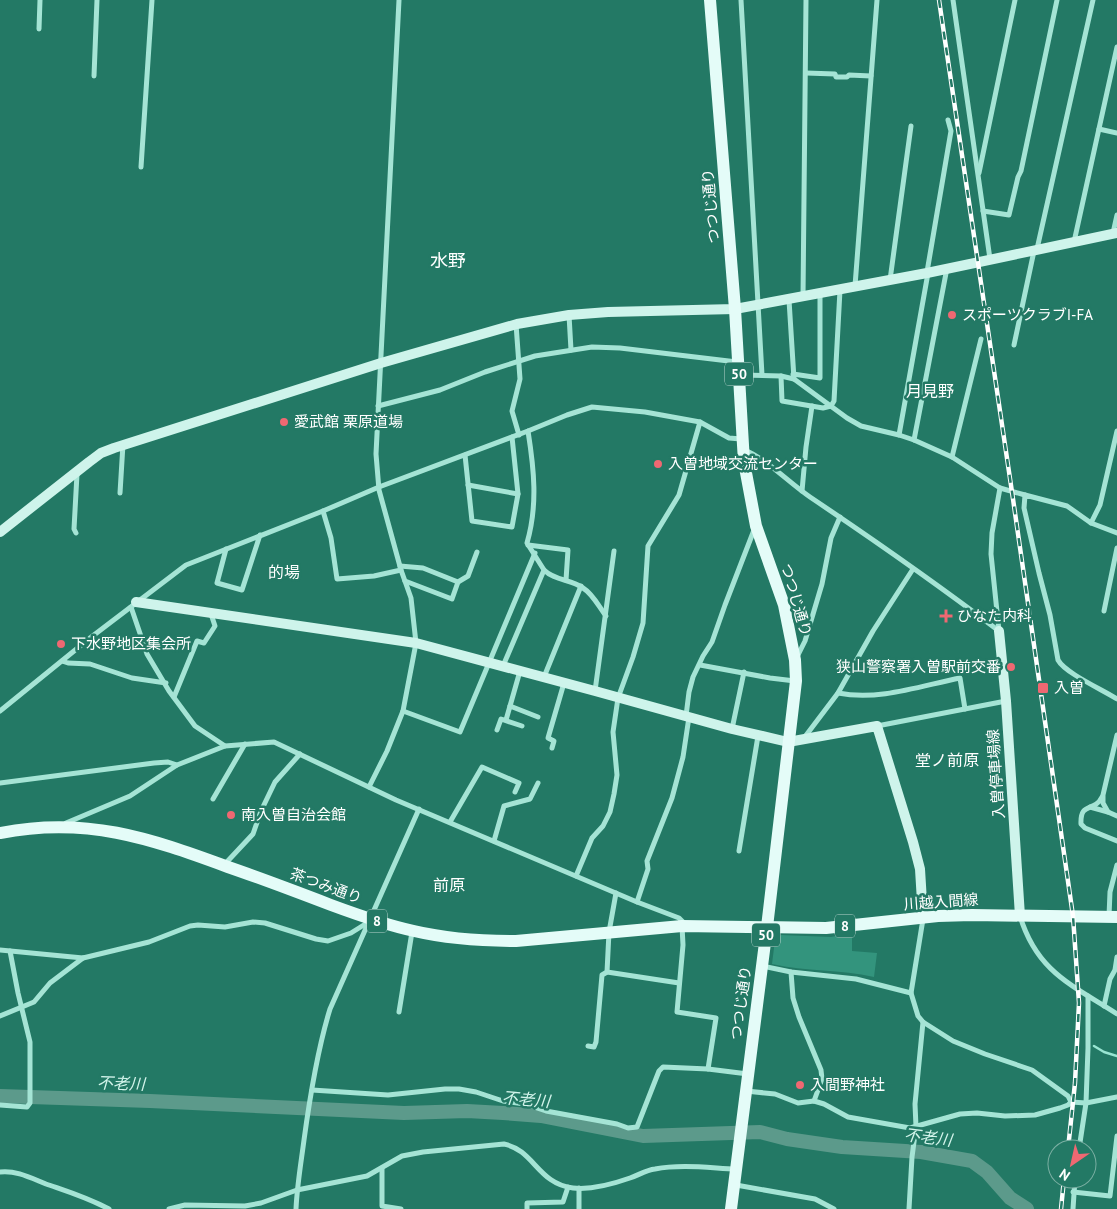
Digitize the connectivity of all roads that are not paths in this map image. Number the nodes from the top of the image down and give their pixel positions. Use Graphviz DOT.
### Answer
graph roads {
  1 [pos="40,0"];
  2 [pos="96,0"];
  3 [pos="152,0"];
  4 [pos="398,0"];
  5 [pos="710,0"];
  6 [pos="741,0"];
  7 [pos="806,0"];
  8 [pos="877,0"];
  9 [pos="953,0"];
  10 [pos="1015,0"];
  11 [pos="1056,0"];
  12 [pos="1093,0"];
  13 [pos="39,29"];
  14 [pos="1117,47"];
  15 [pos="806,73"];
  16 [pos="94,76"];
  17 [pos="871,76"];
  18 [pos="948,120"];
  19 [pos="911,126"];
  20 [pos="1099,128"];
  21 [pos="1117,132"];
  22 [pos="141,166"];
  23 [pos="978,176"];
  24 [pos="983,211"];
  25 [pos="1117,215"];
  26 [pos="1115,233"];
  27 [pos="1074,242"];
  28 [pos="1036,249"];
  29 [pos="990,260"];
  30 [pos="947,268"];
  31 [pos="927,273"];
  32 [pos="890,280"];
  33 [pos="854,287"];
  34 [pos="840,290"];
  35 [pos="820,294"];
  36 [pos="803,297"];
  37 [pos="789,300"];
  38 [pos="759,306"];
  39 [pos="735,309"];
  40 [pos="569,315"];
  41 [pos="516,324"];
  42 [pos="980,339"];
  43 [pos="1014,346"];
  44 [pos="571,350"];
  45 [pos="518,361"];
  46 [pos="738,362"];
  47 [pos="381,363"];
  48 [pos="739,375"];
  49 [pos="762,375"];
  50 [pos="781,376"];
  51 [pos="794,377"];
  52 [pos="378,406"];
  53 [pos="812,406"];
  54 [pos="831,406"];
  55 [pos="700,422"];
  56 [pos="528,431"];
  57 [pos="1117,431"];
  58 [pos="899,434"];
  59 [pos="519,435"];
  60 [pos="512,437"];
  61 [pos="914,440"];
  62 [pos="123,444"];
  63 [pos="742,444"];
  64 [pos="465,454"];
  65 [pos="952,457"];
  66 [pos="77,472"];
  67 [pos="468,485"];
  68 [pos="379,487"];
  69 [pos="1000,488"];
  70 [pos="802,491"];
  71 [pos="120,493"];
  72 [pos="518,494"];
  73 [pos="1025,495"];
  74 [pos="323,511"];
  75 [pos="840,517"];
  76 [pos="1091,523"];
  77 [pos="756,526"];
  78 [pos="0,532"];
  79 [pos="76,533"];
  80 [pos="1117,533"];
  81 [pos="260,535"];
  82 [pos="528,545"];
  83 [pos="1117,548"];
  84 [pos="226,549"];
  85 [pos="614,551"];
  86 [pos="477,552"];
  87 [pos="535,553"];
  88 [pos="400,568"];
  89 [pos="914,568"];
  90 [pos="544,570"];
  91 [pos="566,580"];
  92 [pos="405,581"];
  93 [pos="458,582"];
  94 [pos="581,586"];
  95 [pos="133,604"];
  96 [pos="1104,611"];
  97 [pos="211,614"];
  98 [pos="606,616"];
  99 [pos="999,631"];
  100 [pos="416,644"];
  101 [pos="62,660"];
  102 [pos="795,660"];
  103 [pos="490,662"];
  104 [pos="700,665"];
  105 [pos="503,666"];
  106 [pos="520,671"];
  107 [pos="744,672"];
  108 [pos="544,677"];
  109 [pos="796,681"];
  110 [pos="166,683"];
  111 [pos="564,683"];
  112 [pos="596,691"];
  113 [pos="838,693"];
  114 [pos="174,697"];
  115 [pos="618,698"];
  116 [pos="1117,698"];
  117 [pos="1006,701"];
  118 [pos="510,706"];
  119 [pos="965,709"];
  120 [pos="0,711"];
  121 [pos="403,711"];
  122 [pos="538,717"];
  123 [pos="688,717"];
  124 [pos="506,720"];
  125 [pos="522,726"];
  126 [pos="877,726"];
  127 [pos="497,730"];
  128 [pos="732,730"];
  129 [pos="1117,735"];
  130 [pos="758,736"];
  131 [pos="803,740"];
  132 [pos="788,742"];
  133 [pos="245,744"];
  134 [pos="225,746"];
  135 [pos="552,748"];
  136 [pos="300,754"];
  137 [pos="176,766"];
  138 [pos="538,782"];
  139 [pos="0,783"];
  140 [pos="369,787"];
  141 [pos="515,792"];
  142 [pos="1103,795"];
  143 [pos="213,799"];
  144 [pos="1090,807"];
  145 [pos="419,809"];
  146 [pos="1108,812"];
  147 [pos="1117,816"];
  148 [pos="450,822"];
  149 [pos="59,827"];
  150 [pos="0,833"];
  151 [pos="494,841"];
  152 [pos="1117,841"];
  153 [pos="739,851"];
  154 [pos="1117,864"];
  155 [pos="224,865"];
  156 [pos="576,876"];
  157 [pos="616,893"];
  158 [pos="637,902"];
  159 [pos="1020,916"];
  160 [pos="1113,917"];
  161 [pos="923,918"];
  162 [pos="369,921"];
  163 [pos="684,926"];
  164 [pos="768,927"];
  165 [pos="412,931"];
  166 [pos="609,932"];
  167 [pos="0,949"];
  168 [pos="10,951"];
  169 [pos="1117,957"];
  170 [pos="83,958"];
  171 [pos="762,966"];
  172 [pos="606,972"];
  173 [pos="790,972"];
  174 [pos="1115,976"];
  175 [pos="679,983"];
  176 [pos="910,993"];
  177 [pos="1088,996"];
  178 [pos="1104,1006"];
  179 [pos="23,1008"];
  180 [pos="399,1012"];
  181 [pos="1117,1014"];
  182 [pos="0,1016"];
  183 [pos="923,1022"];
  184 [pos="588,1046"];
  185 [pos="708,1069"];
  186 [pos="748,1074"];
  187 [pos="312,1090"];
  188 [pos="746,1091"];
  189 [pos="1117,1097"];
  190 [pos="814,1101"];
  191 [pos="1071,1102"];
  192 [pos="1086,1103"];
  193 [pos="0,1105"];
  194 [pos="916,1127"];
  195 [pos="1117,1136"];
  196 [pos="1081,1139"];
  197 [pos="382,1168"];
  198 [pos="736,1170"];
  199 [pos="0,1172"];
  200 [pos="734,1185"];
  201 [pos="568,1187"];
  202 [pos="579,1188"];
  203 [pos="1074,1189"];
  204 [pos="297,1190"];
  205 [pos="1074,1192"];
  206 [pos="109,1209"];
  207 [pos="169,1209"];
  208 [pos="296,1209"];
  209 [pos="401,1209"];
  210 [pos="526,1209"];
  211 [pos="579,1209"];
  212 [pos="731,1209"];
  213 [pos="834,1209"];
  214 [pos="910,1209"];
  215 [pos="1073,1209"];
  1 -- 13 [label="street"];
  2 -- 16 [label="street"];
  3 -- 22 [label="street"];
  4 -- 47 [label="street"];
  5 -- 39 [label="main road, つつじ通り / 50"];
  6 -- 38 [label="street"];
  7 -- 15 [label="street"];
  8 -- 17 [label="street"];
  9 -- 23 [label="street"];
  10 -- 23 [label="street"];
  11 -- 24 [label="street"];
  12 -- 28 [label="street"];
  14 -- 20 [label="street"];
  15 -- 17 [label="street"];
  15 -- 36 [label="street"];
  17 -- 33 [label="street"];
  18 -- 31 [label="street"];
  19 -- 32 [label="street"];
  20 -- 21 [label="street"];
  20 -- 27 [label="street"];
  23 -- 24 [label="street"];
  24 -- 29 [label="street"];
  25 -- 26 [label="street"];
  26 -- 27 [label="street"];
  27 -- 28 [label="street"];
  28 -- 29 [label="street"];
  28 -- 43 [label="street"];
  29 -- 30 [label="street"];
  30 -- 31 [label="street"];
  30 -- 61 [label="street"];
  31 -- 32 [label="street"];
  31 -- 58 [label="street"];
  32 -- 33 [label="street"];
  33 -- 34 [label="street"];
  34 -- 35 [label="street"];
  34 -- 54 [label="street"];
  35 -- 36 [label="street"];
  35 -- 51 [label="street"];
  36 -- 37 [label="street"];
  37 -- 38 [label="street"];
  37 -- 51 [label="street"];
  38 -- 39 [label="street"];
  38 -- 49 [label="street"];
  39 -- 40 [label="street"];
  39 -- 46 [label="main road, つつじ通り / 50"];
  40 -- 41 [label="street"];
  40 -- 44 [label="street"];
  41 -- 45 [label="street"];
  41 -- 47 [label="street"];
  42 -- 65 [label="street"];
  44 -- 45 [label="street"];
  44 -- 46 [label="street"];
  45 -- 52 [label="street"];
  45 -- 59 [label="street"];
  46 -- 48 [label="main road, つつじ通り / 50"];
  47 -- 52 [label="street"];
  47 -- 62 [label="street"];
  48 -- 49 [label="street"];
  48 -- 63 [label="main road, つつじ通り / 50"];
  49 -- 50 [label="street"];
  50 -- 51 [label="street"];
  50 -- 53 [label="street"];
  51 -- 54 [label="street"];
  52 -- 68 [label="street"];
  53 -- 54 [label="street"];
  53 -- 70 [label="street"];
  54 -- 58 [label="street"];
  55 -- 56 [label="street"];
  55 -- 63 [label="street"];
  55 -- 115 [label="street"];
  56 -- 59 [label="street"];
  56 -- 82 [label="street"];
  57 -- 76 [label="street"];
  58 -- 61 [label="street"];
  59 -- 60 [label="street"];
  60 -- 64 [label="street"];
  60 -- 72 [label="street"];
  61 -- 65 [label="street"];
  62 -- 66 [label="street"];
  62 -- 71 [label="street"];
  63 -- 70 [label="street"];
  63 -- 77 [label="main road, つつじ通り / 50"];
  64 -- 67 [label="street"];
  64 -- 68 [label="street"];
  65 -- 69 [label="street"];
  66 -- 78 [label="street"];
  66 -- 79 [label="street"];
  67 -- 72 [label="street"];
  67 -- 72 [label="street"];
  68 -- 74 [label="street"];
  68 -- 88 [label="street"];
  69 -- 73 [label="street"];
  69 -- 99 [label="street"];
  70 -- 75 [label="street"];
  73 -- 76 [label="street"];
  73 -- 116 [label="street"];
  74 -- 81 [label="street"];
  74 -- 88 [label="street"];
  75 -- 89 [label="street"];
  75 -- 102 [label="street"];
  76 -- 80 [label="street"];
  77 -- 102 [label="main road, つつじ通り / 50"];
  77 -- 104 [label="street"];
  81 -- 84 [label="street"];
  81 -- 84 [label="street"];
  82 -- 87 [label="street"];
  82 -- 91 [label="street"];
  83 -- 96 [label="street"];
  84 -- 95 [label="street"];
  85 -- 98 [label="street"];
  86 -- 93 [label="street"];
  87 -- 90 [label="street"];
  87 -- 103 [label="street"];
  88 -- 92 [label="street"];
  88 -- 93 [label="street"];
  89 -- 99 [label="street"];
  89 -- 113 [label="street"];
  90 -- 91 [label="street"];
  90 -- 105 [label="street"];
  91 -- 94 [label="street"];
  92 -- 93 [label="street"];
  92 -- 100 [label="street"];
  94 -- 98 [label="street"];
  94 -- 108 [label="street"];
  95 -- 97 [label="street"];
  95 -- 101 [label="street"];
  95 -- 110 [label="street"];
  97 -- 100 [label="street"];
  97 -- 114 [label="street"];
  98 -- 112 [label="street"];
  99 -- 117 [label="street, 入曽停車場線"];
  100 -- 103 [label="street"];
  100 -- 121 [label="street"];
  101 -- 110 [label="street"];
  101 -- 120 [label="street"];
  102 -- 109 [label="main road, つつじ通り / 50"];
  103 -- 105 [label="street"];
  103 -- 121 [label="street"];
  104 -- 107 [label="street"];
  104 -- 123 [label="street"];
  105 -- 106 [label="street"];
  106 -- 108 [label="street"];
  106 -- 118 [label="street"];
  107 -- 109 [label="street"];
  107 -- 128 [label="street"];
  108 -- 111 [label="street"];
  109 -- 132 [label="main road, つつじ通り / 50"];
  110 -- 114 [label="street"];
  111 -- 112 [label="street"];
  111 -- 135 [label="street"];
  112 -- 115 [label="street"];
  113 -- 119 [label="street"];
  113 -- 131 [label="street"];
  114 -- 134 [label="street"];
  115 -- 123 [label="street"];
  115 -- 156 [label="street"];
  117 -- 119 [label="street"];
  117 -- 159 [label="street, 入曽停車場線"];
  118 -- 122 [label="street"];
  118 -- 124 [label="street"];
  119 -- 126 [label="street"];
  121 -- 140 [label="street"];
  123 -- 128 [label="street"];
  123 -- 158 [label="street"];
  124 -- 125 [label="street"];
  124 -- 127 [label="street"];
  126 -- 131 [label="street"];
  126 -- 161 [label="street"];
  128 -- 130 [label="street"];
  129 -- 142 [label="street"];
  130 -- 132 [label="street"];
  130 -- 153 [label="street"];
  131 -- 132 [label="street"];
  132 -- 164 [label="main road, つつじ通り / 50"];
  133 -- 134 [label="street"];
  133 -- 136 [label="street"];
  133 -- 143 [label="street"];
  134 -- 137 [label="street"];
  136 -- 140 [label="street"];
  136 -- 155 [label="street"];
  137 -- 139 [label="street"];
  137 -- 149 [label="street"];
  138 -- 151 [label="street"];
  140 -- 145 [label="street"];
  141 -- 148 [label="street"];
  142 -- 144 [label="street"];
  142 -- 146 [label="street"];
  144 -- 146 [label="street"];
  144 -- 152 [label="street"];
  145 -- 148 [label="street"];
  145 -- 162 [label="street"];
  146 -- 147 [label="street"];
  148 -- 151 [label="street"];
  149 -- 150 [label="main road, 茶つみ通り / 8"];
  149 -- 155 [label="main road, 茶つみ通り / 8"];
  151 -- 156 [label="street"];
  154 -- 160 [label="street"];
  155 -- 162 [label="main road, 茶つみ通り / 8"];
  156 -- 157 [label="street"];
  157 -- 158 [label="street"];
  157 -- 166 [label="street"];
  158 -- 163 [label="street"];
  159 -- 160 [label="main road, 川越入間線 / 8"];
  159 -- 161 [label="main road, 川越入間線 / 8"];
  159 -- 177 [label="street"];
  161 -- 164 [label="main road, 川越入間線 / 8"];
  161 -- 176 [label="street"];
  162 -- 165 [label="main road, 茶つみ通り / 8"];
  162 -- 170 [label="street"];
  162 -- 187 [label="street"];
  163 -- 164 [label="main road, 茶つみ通り / 8"];
  163 -- 166 [label="main road, 茶つみ通り / 8"];
  163 -- 175 [label="street"];
  164 -- 171 [label="main road, つつじ通り / 50"];
  165 -- 166 [label="main road, 茶つみ通り / 8"];
  165 -- 180 [label="street"];
  166 -- 172 [label="street"];
  167 -- 168 [label="street"];
  168 -- 170 [label="street"];
  168 -- 179 [label="street"];
  169 -- 174 [label="street"];
  170 -- 179 [label="street"];
  171 -- 173 [label="street"];
  171 -- 186 [label="main road, つつじ通り / 50"];
  172 -- 175 [label="street"];
  172 -- 184 [label="street"];
  173 -- 176 [label="street"];
  173 -- 190 [label="street"];
  174 -- 178 [label="street"];
  175 -- 185 [label="street"];
  176 -- 183 [label="street"];
  177 -- 178 [label="street"];
  177 -- 192 [label="street"];
  178 -- 181 [label="street"];
  179 -- 182 [label="street"];
  179 -- 193 [label="street"];
  183 -- 191 [label="street"];
  183 -- 194 [label="street"];
  185 -- 186 [label="street"];
  185 -- 187 [label="street"];
  186 -- 188 [label="main road, つつじ通り / 50"];
  187 -- 204 [label="street"];
  188 -- 190 [label="street"];
  188 -- 198 [label="main road, つつじ通り / 50"];
  189 -- 192 [label="street"];
  190 -- 194 [label="street"];
  191 -- 192 [label="street"];
  191 -- 194 [label="street"];
  192 -- 196 [label="street"];
  194 -- 214 [label="street"];
  195 -- 205 [label="street"];
  197 -- 201 [label="street"];
  197 -- 204 [label="street"];
  197 -- 209 [label="street"];
  198 -- 200 [label="main road, つつじ通り / 50"];
  198 -- 202 [label="street"];
  199 -- 206 [label="street"];
  200 -- 212 [label="main road, つつじ通り / 50"];
  200 -- 213 [label="street"];
  201 -- 202 [label="street"];
  201 -- 210 [label="street"];
  202 -- 211 [label="street"];
  203 -- 205 [label="street"];
  204 -- 207 [label="street"];
  204 -- 208 [label="street"];
  205 -- 215 [label="street"];
}
